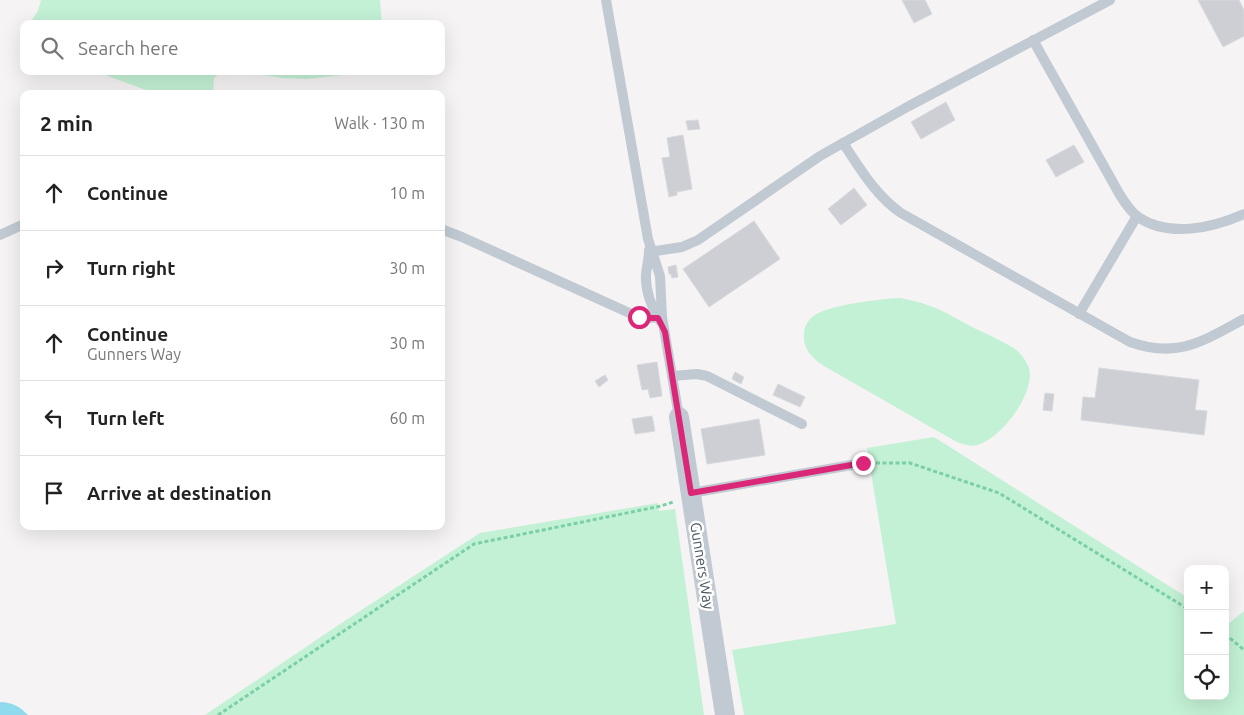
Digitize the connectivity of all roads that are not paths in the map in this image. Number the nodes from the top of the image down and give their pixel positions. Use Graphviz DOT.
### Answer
graph roads {
  1 [pos="606,0"];
  2 [pos="1110,0"];
  3 [pos="1033,40"];
  4 [pos="842,142"];
  5 [pos="1244,214"];
  6 [pos="1137,216"];
  7 [pos="20,226"];
  8 [pos="445,231"];
  9 [pos="0,235"];
  10 [pos="650,252"];
  11 [pos="1079,314"];
  12 [pos="660,317"];
  13 [pos="1244,319"];
  14 [pos="672,376"];
  15 [pos="679,418"];
  16 [pos="802,424"];
  17 [pos="863,463"];
  18 [pos="691,493"];
  19 [pos="725,715"];
  1 -- 10 [label="lane"];
  2 -- 3 [label="lane"];
  3 -- 4 [label="lane"];
  3 -- 6 [label="lane"];
  4 -- 10 [label="lane"];
  4 -- 11 [label="lane"];
  5 -- 6 [label="lane"];
  6 -- 11 [label="lane"];
  7 -- 9 [label="lane"];
  8 -- 12 [label="lane"];
  10 -- 12 [label="lane"];
  11 -- 13 [label="lane"];
  12 -- 14 [label="lane"];
  14 -- 15 [label="lane"];
  14 -- 16 [label="lane"];
  15 -- 18 [label="street, Gunners Way"];
  17 -- 18 [label="lane"];
  18 -- 19 [label="street, Gunners Way"];
}
